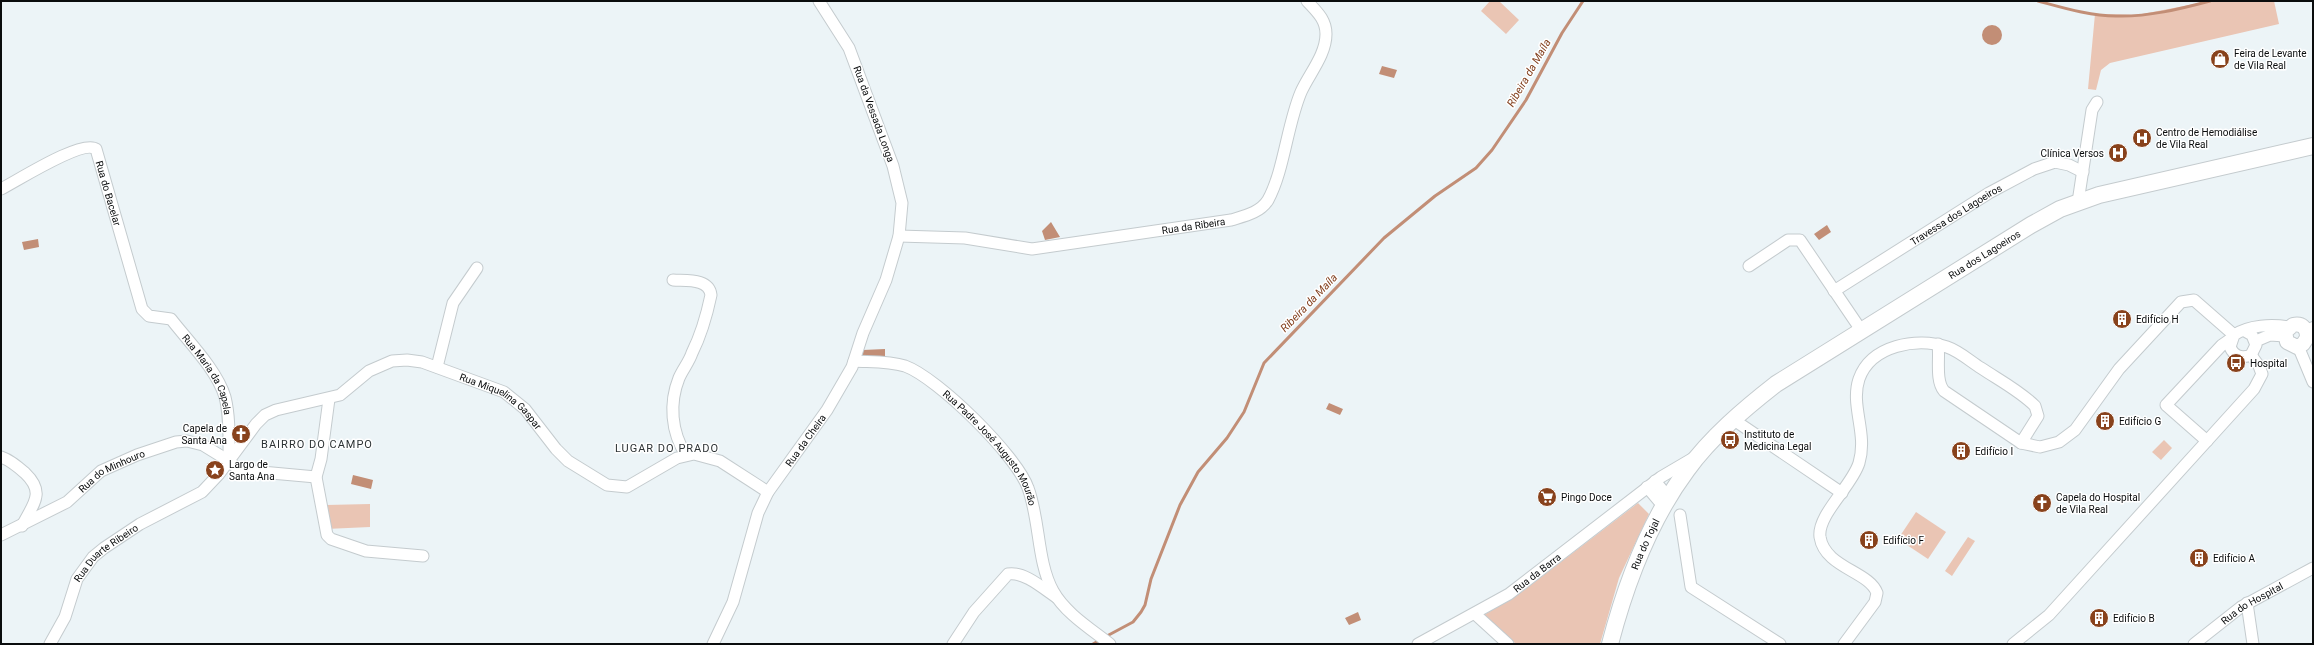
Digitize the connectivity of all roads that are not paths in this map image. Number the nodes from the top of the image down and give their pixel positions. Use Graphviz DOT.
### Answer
graph roads {
  1 [pos="819,1"];
  2 [pos="1307,1"];
  3 [pos="2097,102"];
  4 [pos="2313,146"];
  5 [pos="2083,172"];
  6 [pos="1,189"];
  7 [pos="2078,202"];
  8 [pos="899,236"];
  9 [pos="1749,266"];
  10 [pos="477,268"];
  11 [pos="673,280"];
  12 [pos="1834,290"];
  13 [pos="171,319"];
  14 [pos="1861,330"];
  15 [pos="2287,331"];
  16 [pos="2307,333"];
  17 [pos="2237,335"];
  18 [pos="2256,341"];
  19 [pos="1938,344"];
  20 [pos="2251,355"];
  21 [pos="854,361"];
  22 [pos="436,367"];
  23 [pos="2313,382"];
  24 [pos="329,399"];
  25 [pos="1734,420"];
  26 [pos="2207,441"];
  27 [pos="2021,443"];
  28 [pos="1700,454"];
  29 [pos="686,455"];
  30 [pos="1,457"];
  31 [pos="229,461"];
  32 [pos="316,477"];
  33 [pos="1651,484"];
  34 [pos="768,492"];
  35 [pos="1842,493"];
  36 [pos="1667,502"];
  37 [pos="1680,515"];
  38 [pos="22,526"];
  39 [pos="1,535"];
  40 [pos="423,556"];
  41 [pos="2313,568"];
  42 [pos="1059,599"];
  43 [pos="2248,603"];
  44 [pos="1475,614"];
  45 [pos="50,644"];
  46 [pos="713,644"];
  47 [pos="953,644"];
  48 [pos="1110,644"];
  49 [pos="1418,644"];
  50 [pos="1508,644"];
  51 [pos="1610,644"];
  52 [pos="1780,644"];
  53 [pos="1844,644"];
  54 [pos="2013,644"];
  55 [pos="2194,644"];
  56 [pos="2253,644"];
  1 -- 8 [label="street, Rua da Vessada Longa"];
  2 -- 8 [label="street, Rua da Ribeira"];
  3 -- 5 [label="street"];
  4 -- 7 [label="main road, Rua dos Lagoeiros"];
  5 -- 7 [label="street"];
  5 -- 12 [label="street, Travessa dos Lagoeiros"];
  6 -- 13 [label="street, Rua do Bacelar"];
  7 -- 14 [label="main road, Rua dos Lagoeiros"];
  8 -- 21 [label="street, Rua da Cheira"];
  9 -- 12 [label="street"];
  10 -- 22 [label="street"];
  11 -- 29 [label="street"];
  12 -- 14 [label="street"];
  13 -- 31 [label="street, Rua Maria da Capela"];
  14 -- 25 [label="main road, Rua dos Lagoeiros"];
  15 -- 16 [label="street"];
  15 -- 16 [label="street"];
  15 -- 17 [label="street"];
  15 -- 18 [label="street"];
  16 -- 23 [label="street"];
  17 -- 18 [label="street"];
  17 -- 20 [label="street"];
  17 -- 26 [label="street"];
  17 -- 27 [label="street"];
  18 -- 20 [label="street"];
  19 -- 27 [label="street"];
  19 -- 27 [label="street"];
  19 -- 35 [label="street"];
  20 -- 26 [label="street"];
  21 -- 34 [label="street, Rua da Cheira"];
  21 -- 42 [label="street, Rua Padre José Augusto Mourão"];
  22 -- 24 [label="street, Rua Miquelina Gaspar"];
  22 -- 29 [label="street, Rua Miquelina Gaspar"];
  24 -- 31 [label="street, Rua Miquelina Gaspar"];
  24 -- 32 [label="street"];
  25 -- 28 [label="main road, Rua dos Lagoeiros"];
  25 -- 35 [label="street"];
  26 -- 54 [label="street"];
  28 -- 33 [label="street, Rua da Barra"];
  28 -- 36 [label="main road, Rua do Tojal"];
  29 -- 34 [label="street, Rua Miquelina Gaspar"];
  30 -- 38 [label="street"];
  31 -- 32 [label="street, Rua do Minhouro"];
  31 -- 38 [label="street, Rua do Minhouro"];
  31 -- 45 [label="street, Rua Duarte Ribeiro"];
  32 -- 40 [label="street"];
  33 -- 36 [label="street"];
  33 -- 44 [label="street, Rua da Barra"];
  34 -- 46 [label="street, Rua da Cheira"];
  35 -- 53 [label="street"];
  36 -- 51 [label="main road, Rua do Tojal"];
  37 -- 52 [label="street"];
  38 -- 39 [label="street, Rua do Minhouro"];
  41 -- 43 [label="street, Rua do Hospital"];
  42 -- 47 [label="street, Rua Padre José Augusto Mourão"];
  42 -- 48 [label="street, Rua Padre José Augusto Mourão"];
  43 -- 55 [label="street, Rua do Hospital"];
  43 -- 56 [label="street"];
  44 -- 49 [label="street, Rua da Barra"];
  44 -- 50 [label="street"];
}
